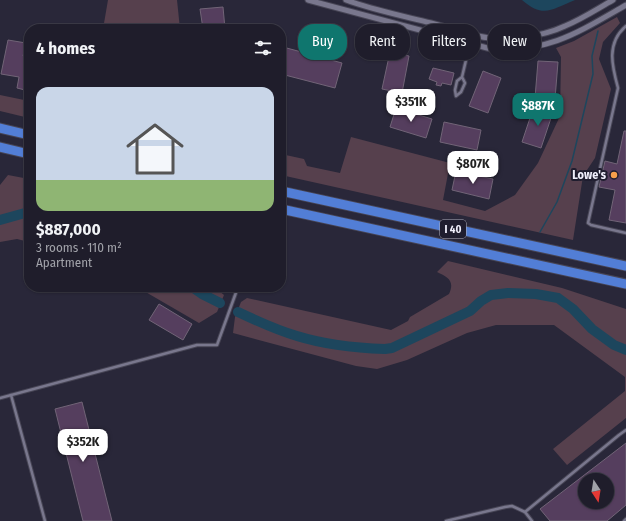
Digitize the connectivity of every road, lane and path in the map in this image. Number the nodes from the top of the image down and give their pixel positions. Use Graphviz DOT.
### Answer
graph roads {
  1 [pos="308,0"];
  2 [pos="346,0"];
  3 [pos="613,0"];
  4 [pos="328,2"];
  5 [pos="626,5"];
  6 [pos="437,24"];
  7 [pos="626,26"];
  8 [pos="418,28"];
  9 [pos="480,36"];
  10 [pos="480,46"];
  11 [pos="466,60"];
  12 [pos="462,76"];
  13 [pos="0,128"];
  14 [pos="24,134"];
  15 [pos="0,147"];
  16 [pos="24,153"];
  17 [pos="286,192"];
  18 [pos="286,210"];
  19 [pos="626,233"];
  20 [pos="626,266"];
  21 [pos="626,284"];
  22 [pos="236,292"];
  23 [pos="11,395"];
  24 [pos="0,398"];
  25 [pos="626,430"];
  26 [pos="525,512"];
  27 [pos="626,519"];
  28 [pos="45,521"];
  29 [pos="446,521"];
  30 [pos="532,521"];
  31 [pos="624,521"];
  1 -- 4 [label="street"];
  2 -- 6 [label="street"];
  3 -- 9 [label="street"];
  4 -- 8 [label="street"];
  5 -- 10 [label="street"];
  7 -- 19 [label="lane"];
  11 -- 12 [label="lane"];
  12 -- 12 [label="lane"];
  13 -- 14 [label="highway"];
  15 -- 16 [label="highway"];
  17 -- 20 [label="highway, I 40"];
  18 -- 21 [label="highway, I 40"];
  22 -- 23 [label="lane"];
  23 -- 24 [label="lane"];
  23 -- 28 [label="lane"];
  25 -- 26 [label="lane"];
  26 -- 29 [label="lane"];
  26 -- 30 [label="lane"];
  27 -- 31 [label="lane"];
}
